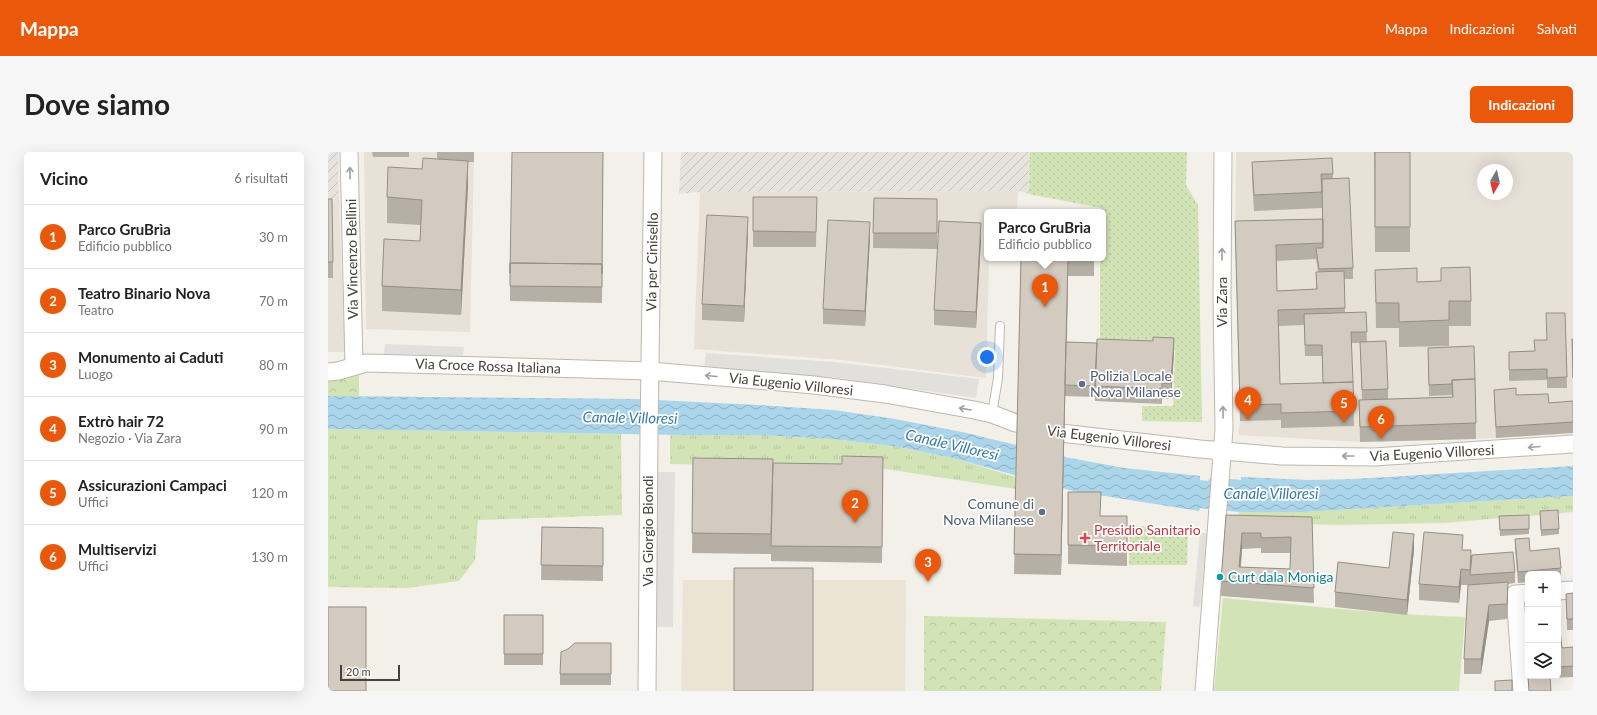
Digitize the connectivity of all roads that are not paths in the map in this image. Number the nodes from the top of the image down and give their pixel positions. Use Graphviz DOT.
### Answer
graph roads {
  1 [pos="350,152"];
  2 [pos="653,152"];
  3 [pos="1223,152"];
  4 [pos="1000,326"];
  5 [pos="354,366"];
  6 [pos="650,371"];
  7 [pos="328,372"];
  8 [pos="992,414"];
  9 [pos="1573,444"];
  10 [pos="1222,451"];
  11 [pos="1573,590"];
  12 [pos="1561,591"];
  13 [pos="1517,594"];
  14 [pos="647,691"];
  15 [pos="1204,691"];
  16 [pos="1522,691"];
  5 -- 1 [label="street, Via Vincenzo Bellini, one-way"];
  2 -- 6 [label="street, Via per Cinisello"];
  10 -- 3 [label="street, Via Zara, one-way"];
  4 -- 8 [label="lane"];
  5 -- 6 [label="street, Via Croce Rossa Italiana"];
  5 -- 7 [label="street, Via Croce Rossa Italiana"];
  8 -- 6 [label="street, Via Eugenio Villoresi, one-way"];
  6 -- 14 [label="street, Via Giorgio Biondi"];
  8 -- 10 [label="street, Via Eugenio Villoresi"];
  9 -- 10 [label="street, Via Eugenio Villoresi, one-way"];
  10 -- 15 [label="street, Via Zara"];
  11 -- 12 [label="street"];
  13 -- 16 [label="street"];
}
